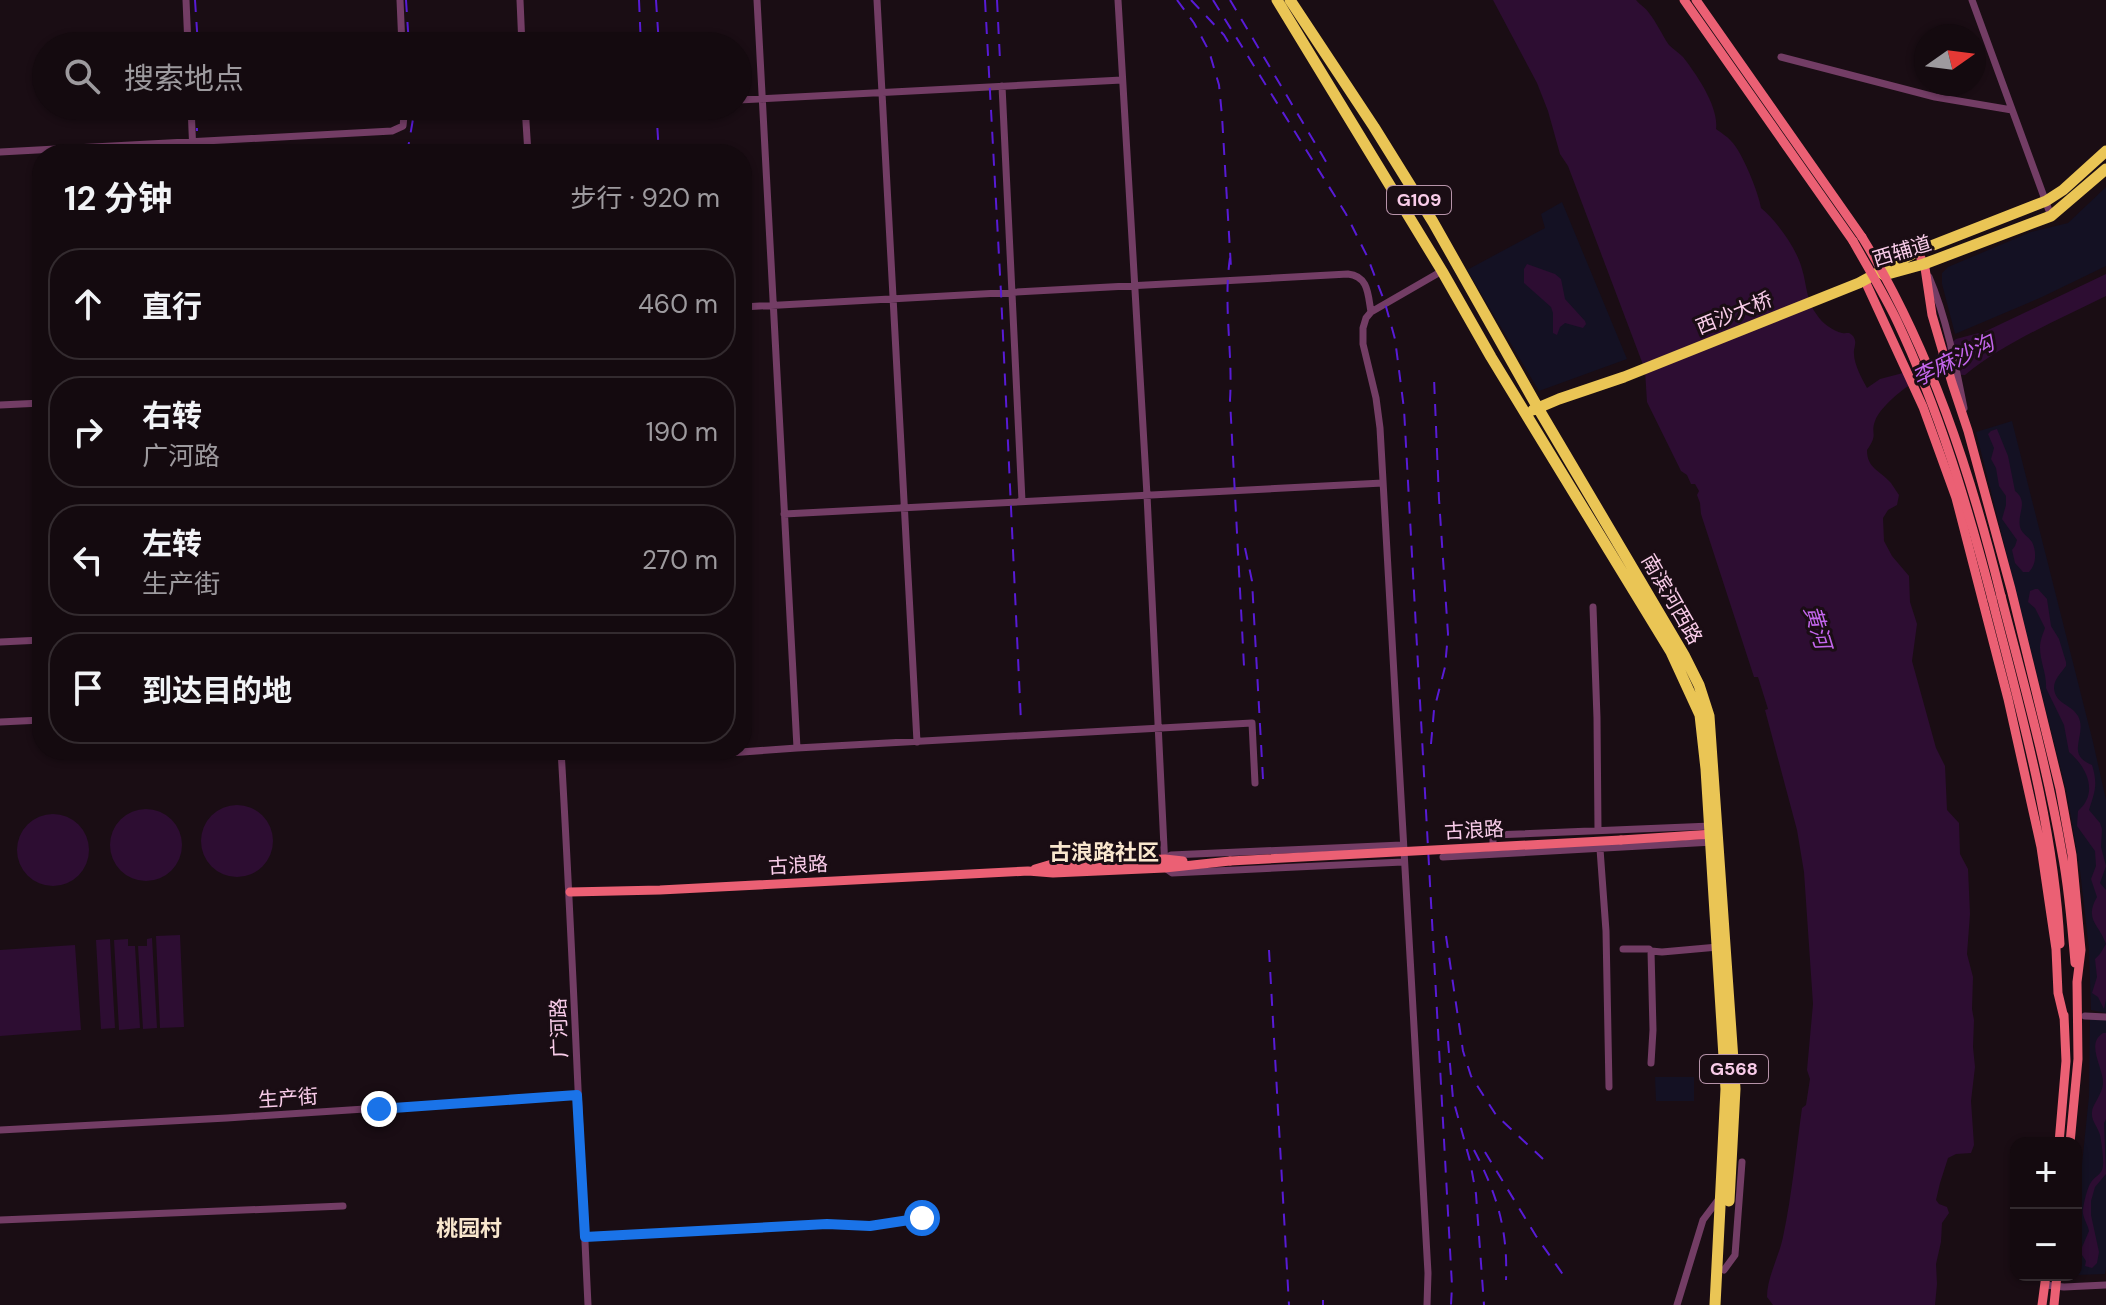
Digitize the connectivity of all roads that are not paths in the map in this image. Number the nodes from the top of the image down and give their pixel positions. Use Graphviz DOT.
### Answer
graph roads {
  1 [pos="186,0"];
  2 [pos="400,0"];
  3 [pos="520,0"];
  4 [pos="757,0"];
  5 [pos="877,0"];
  6 [pos="1118,0"];
  7 [pos="1277,0"];
  8 [pos="1290,0"];
  9 [pos="1684,0"];
  10 [pos="1696,0"];
  11 [pos="1972,0"];
  12 [pos="187,32"];
  13 [pos="401,32"];
  14 [pos="521,32"];
  15 [pos="1781,57"];
  16 [pos="1732,62"];
  17 [pos="1122,80"];
  18 [pos="1002,86"];
  19 [pos="883,93"];
  20 [pos="752,99"];
  21 [pos="762,99"];
  22 [pos="2012,110"];
  23 [pos="192,120"];
  24 [pos="404,120"];
  25 [pos="526,120"];
  26 [pos="193,143"];
  27 [pos="172,144"];
  28 [pos="527,144"];
  29 [pos="32,151"];
  30 [pos="2106,151"];
  31 [pos="0,152"];
  32 [pos="2106,169"];
  33 [pos="2046,201"];
  34 [pos="2051,216"];
  35 [pos="1918,251"];
  36 [pos="1924,266"];
  37 [pos="1442,271"];
  38 [pos="1862,282"];
  39 [pos="1134,285"];
  40 [pos="1013,292"];
  41 [pos="893,299"];
  42 [pos="772,305"];
  43 [pos="752,306"];
  44 [pos="1371,312"];
  45 [pos="32,403"];
  46 [pos="0,405"];
  47 [pos="1538,408"];
  48 [pos="1525,414"];
  49 [pos="1383,483"];
  50 [pos="1147,495"];
  51 [pos="1022,501"];
  52 [pos="904,507"];
  53 [pos="784,514"];
  54 [pos="1997,597"];
  55 [pos="1593,607"];
  56 [pos="32,640"];
  57 [pos="0,642"];
  58 [pos="32,720"];
  59 [pos="0,722"];
  60 [pos="1158,728"];
  61 [pos="917,742"];
  62 [pos="797,748"];
  63 [pos="752,751"];
  64 [pos="562,760"];
  65 [pos="1255,783"];
  66 [pos="1598,829"];
  67 [pos="1714,834"];
  68 [pos="1402,845"];
  69 [pos="1600,849"];
  70 [pos="1494,855"];
  71 [pos="1443,857"];
  72 [pos="1403,862"];
  73 [pos="1165,864"];
  74 [pos="570,892"];
  75 [pos="1718,947"];
  76 [pos="1623,949"];
  77 [pos="1651,951"];
  78 [pos="2077,982"];
  79 [pos="2085,1016"];
  80 [pos="2106,1017"];
  81 [pos="2064,1018"];
  82 [pos="1651,1063"];
  83 [pos="1609,1087"];
  84 [pos="577,1095"];
  85 [pos="0,1130"];
  86 [pos="2060,1137"];
  87 [pos="2071,1137"];
  88 [pos="1742,1162"];
  89 [pos="1726,1193"];
  90 [pos="343,1206"];
  91 [pos="922,1218"];
  92 [pos="0,1220"];
  93 [pos="585,1237"];
  94 [pos="1724,1270"];
  95 [pos="2046,1281"];
  96 [pos="2048,1281"];
  97 [pos="2056,1281"];
  98 [pos="2106,1285"];
  99 [pos="2056,1286"];
  100 [pos="588,1305"];
  101 [pos="1427,1305"];
  102 [pos="1677,1305"];
  103 [pos="1715,1305"];
  104 [pos="1722,1305"];
  105 [pos="2042,1305"];
  106 [pos="2054,1305"];
  1 -- 12 [label="street"];
  2 -- 13 [label="street"];
  3 -- 14 [label="street"];
  4 -- 21 [label="street"];
  5 -- 19 [label="street"];
  6 -- 17 [label="street"];
  7 -- 37 [label="highway, G109"];
  8 -- 47 [label="highway, 南滨河西路 / G109"];
  9 -- 16 [label="main road"];
  10 -- 16 [label="main road"];
  11 -- 22 [label="street"];
  15 -- 22 [label="street"];
  16 -- 54 [label="main road, bridge"];
  17 -- 18 [label="street"];
  17 -- 39 [label="street"];
  18 -- 19 [label="street"];
  18 -- 40 [label="street"];
  19 -- 21 [label="street"];
  19 -- 41 [label="street"];
  20 -- 21 [label="street"];
  21 -- 42 [label="street"];
  22 -- 33 [label="street"];
  23 -- 26 [label="street"];
  24 -- 26 [label="street"];
  25 -- 28 [label="street"];
  26 -- 27 [label="street"];
  29 -- 31 [label="street"];
  30 -- 33 [label="highway, 西辅道"];
  32 -- 34 [label="highway, 西辅道"];
  33 -- 34 [label="street"];
  33 -- 35 [label="highway, 西辅道"];
  34 -- 36 [label="highway, 西辅道"];
  35 -- 36 [label="main road"];
  35 -- 38 [label="highway, 西辅道"];
  36 -- 38 [label="highway, 西辅道"];
  36 -- 78 [label="main road"];
  37 -- 44 [label="street"];
  37 -- 48 [label="highway, G109"];
  38 -- 47 [label="highway, 西沙大桥"];
  38 -- 81 [label="main road"];
  39 -- 40 [label="street"];
  39 -- 44 [label="street"];
  39 -- 50 [label="street"];
  40 -- 41 [label="street"];
  40 -- 51 [label="street"];
  41 -- 42 [label="street"];
  41 -- 52 [label="street"];
  42 -- 43 [label="street"];
  42 -- 53 [label="street"];
  44 -- 49 [label="street"];
  45 -- 46 [label="street"];
  47 -- 48 [label="highway, 西沙大桥"];
  47 -- 67 [label="highway, 南滨河西路 / G568"];
  48 -- 67 [label="highway, 南滨河西路 / G568"];
  49 -- 50 [label="street"];
  49 -- 68 [label="street"];
  50 -- 51 [label="street"];
  50 -- 60 [label="street"];
  51 -- 52 [label="street"];
  52 -- 53 [label="street"];
  52 -- 61 [label="street"];
  53 -- 62 [label="street"];
  54 -- 78 [label="main road"];
  54 -- 81 [label="main road"];
  55 -- 66 [label="street"];
  56 -- 57 [label="street"];
  58 -- 59 [label="street"];
  60 -- 61 [label="street"];
  60 -- 65 [label="street"];
  60 -- 73 [label="street"];
  61 -- 62 [label="street"];
  62 -- 63 [label="street"];
  64 -- 74 [label="street, 广河路"];
  66 -- 67 [label="street"];
  66 -- 70 [label="street"];
  67 -- 69 [label="street"];
  67 -- 73 [label="main road, 古浪路, bridge"];
  67 -- 75 [label="highway, 南滨河西路 / G568"];
  67 -- 89 [label="highway, 南滨河西路 / G568"];
  68 -- 72 [label="street"];
  68 -- 73 [label="street, 古浪路"];
  69 -- 70 [label="street"];
  69 -- 83 [label="street"];
  70 -- 71 [label="street"];
  72 -- 73 [label="street, 古浪路"];
  72 -- 101 [label="street"];
  73 -- 74 [label="main road, 古浪路"];
  74 -- 84 [label="street, 广河路"];
  75 -- 77 [label="street"];
  75 -- 89 [label="highway, 南滨河西路 / G568"];
  76 -- 77 [label="street"];
  77 -- 82 [label="street"];
  78 -- 87 [label="main road"];
  79 -- 80 [label="street"];
  81 -- 86 [label="main road"];
  84 -- 85 [label="street, 生产街"];
  84 -- 93 [label="street, 广河路"];
  88 -- 94 [label="street"];
  89 -- 94 [label="highway, 南滨河西路 / G568"];
  89 -- 102 [label="street"];
  89 -- 103 [label="highway, 南滨河西路 / G568"];
  90 -- 92 [label="street"];
  91 -- 93 [label="street"];
  93 -- 100 [label="street, 广河路"];
  94 -- 104 [label="highway, 南滨河西路 / G568"];
  95 -- 105 [label="main road"];
  96 -- 99 [label="street"];
  97 -- 99 [label="main road"];
  98 -- 99 [label="street"];
  99 -- 106 [label="main road"];
}
